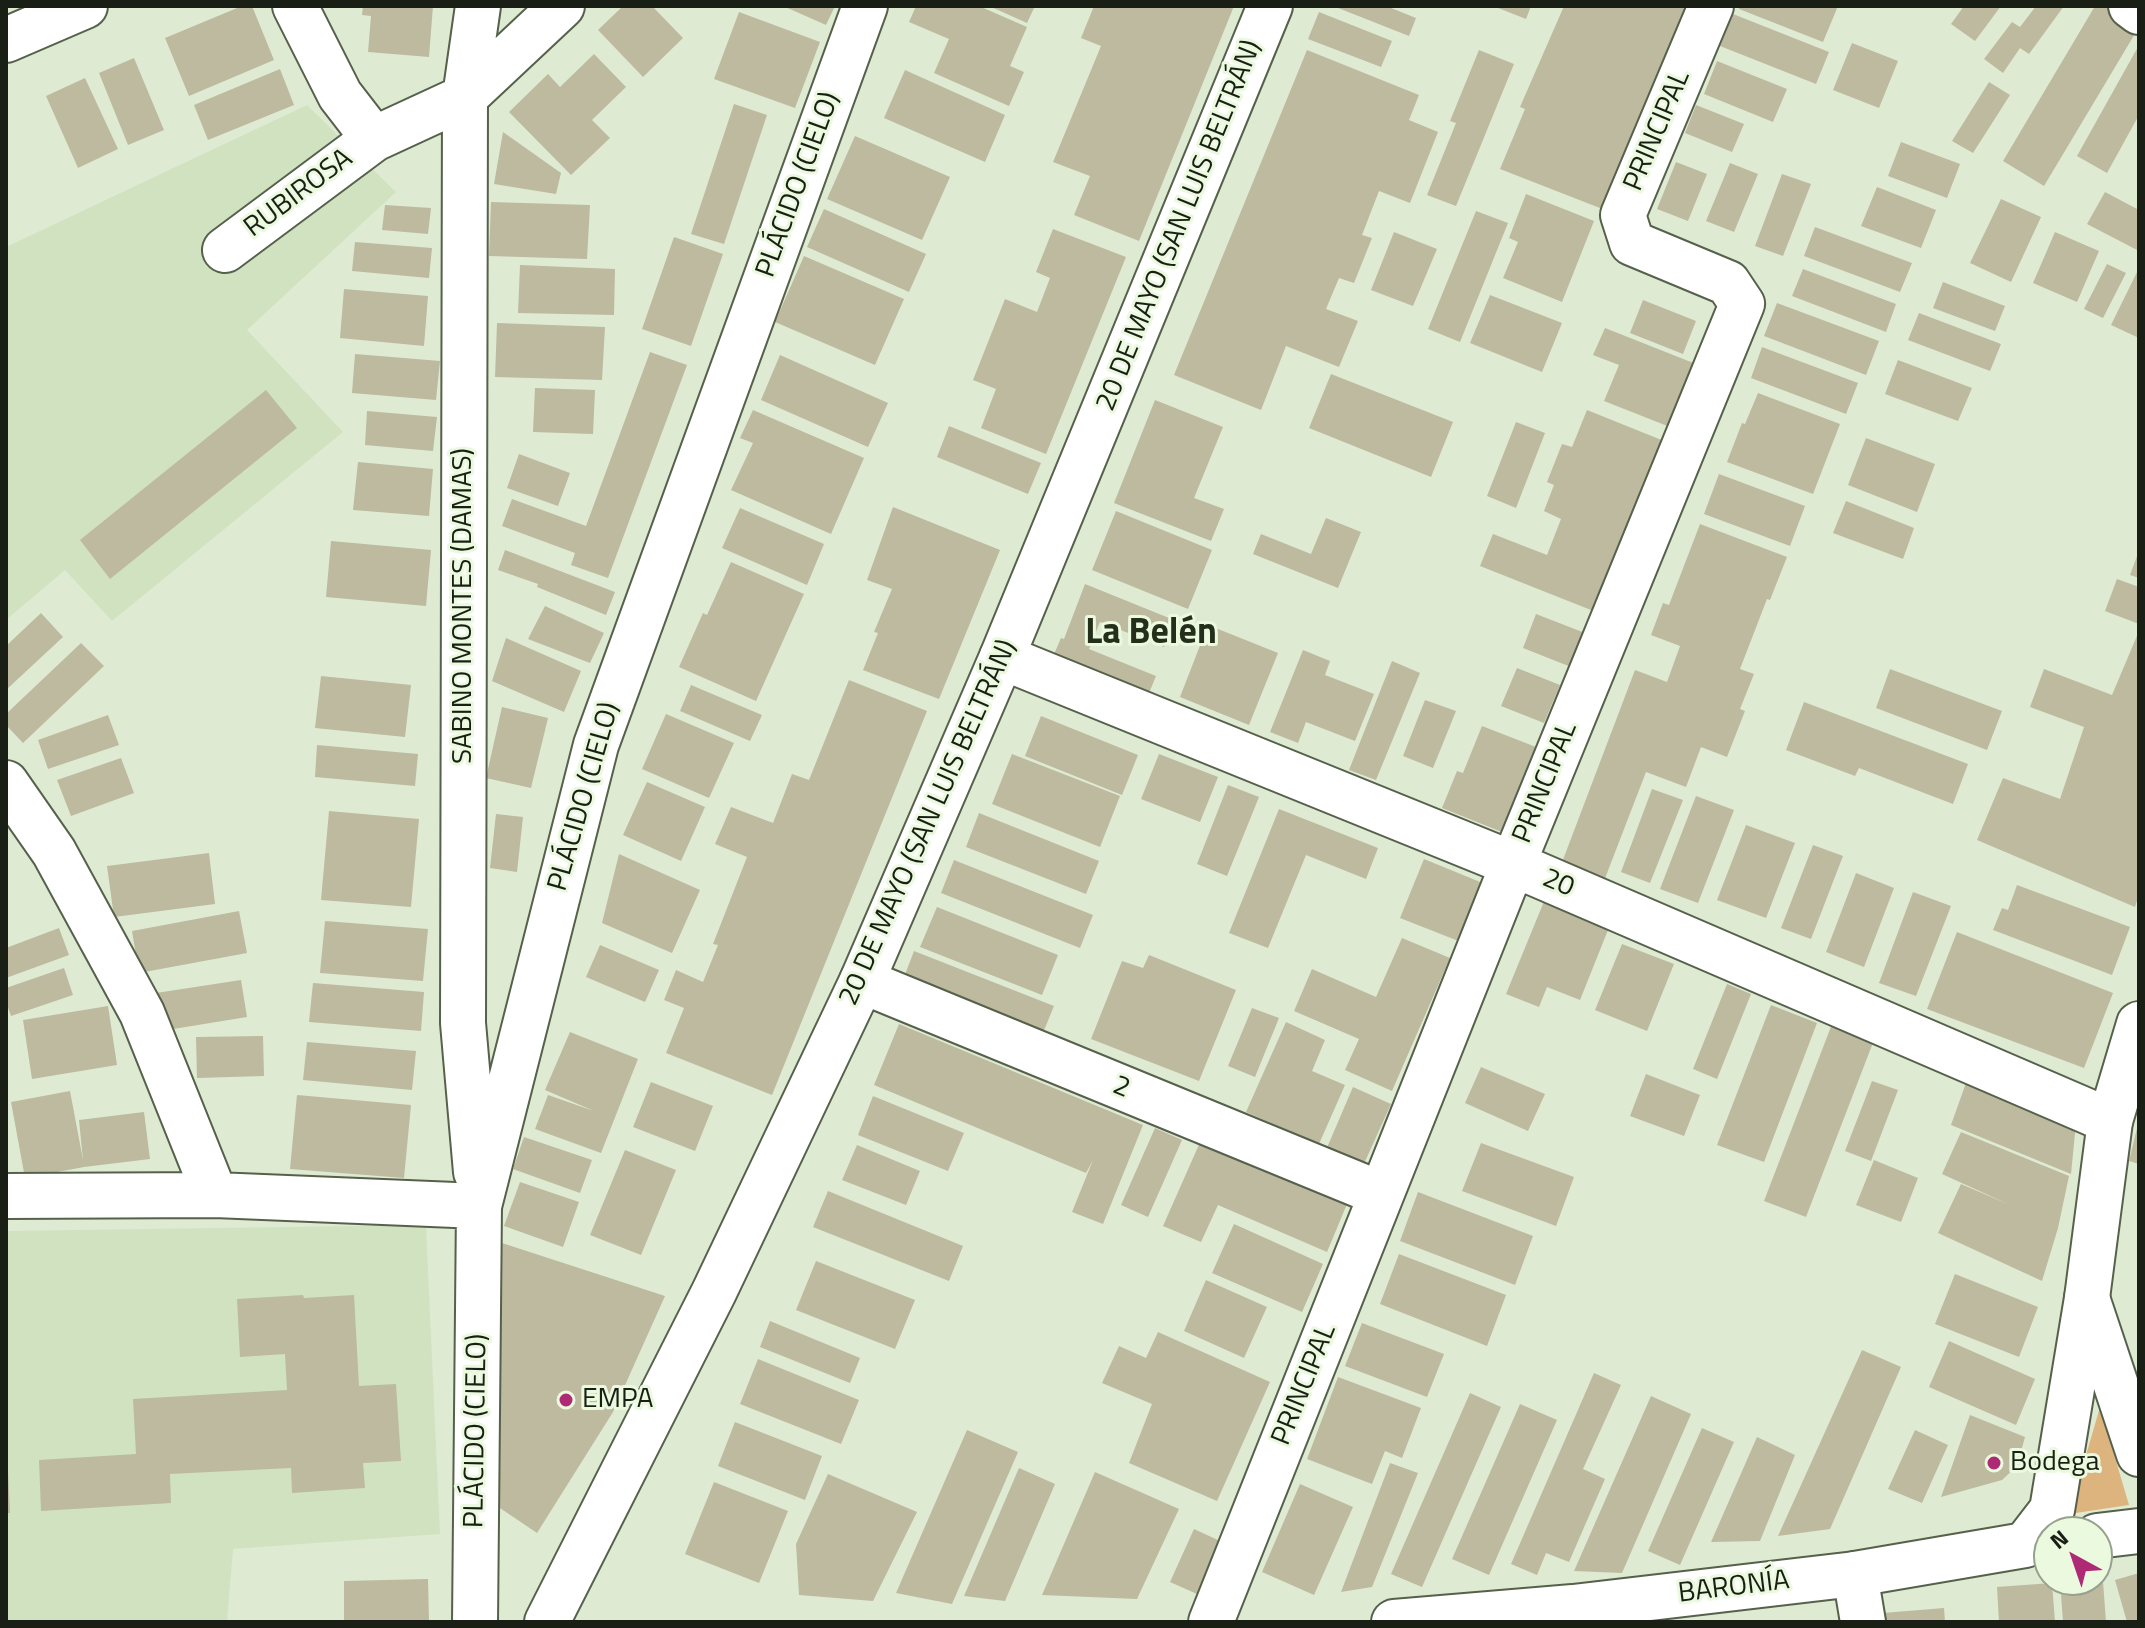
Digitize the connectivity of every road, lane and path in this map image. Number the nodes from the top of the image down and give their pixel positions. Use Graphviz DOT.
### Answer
graph roads {
  1 [pos="85,6"];
  2 [pos="295,6"];
  3 [pos="478,6"];
  4 [pos="562,6"];
  5 [pos="865,6"];
  6 [pos="1270,6"];
  7 [pos="1711,6"];
  8 [pos="2131,6"];
  9 [pos="2139,12"];
  10 [pos="6,40"];
  11 [pos="465,97"];
  12 [pos="374,139"];
  13 [pos="225,250"];
  14 [pos="1002,657"];
  15 [pos="6,783"];
  16 [pos="1513,864"];
  17 [pos="862,981"];
  18 [pos="2139,1024"];
  19 [pos="2110,1121"];
  20 [pos="1381,1194"];
  21 [pos="215,1195"];
  22 [pos="6,1196"];
  23 [pos="479,1206"];
  24 [pos="2087,1298"];
  25 [pos="2139,1454"];
  26 [pos="2049,1516"];
  27 [pos="2139,1531"];
  28 [pos="2113,1534"];
  29 [pos="2033,1544"];
  30 [pos="1855,1574"];
  31 [pos="1573,1615"];
  32 [pos="475,1622"];
  33 [pos="548,1622"];
  34 [pos="554,1622"];
  35 [pos="1211,1622"];
  36 [pos="1394,1622"];
  37 [pos="1863,1622"];
  1 -- 10 [label="street"];
  2 -- 12 [label="street, RUBIROSA"];
  3 -- 11 [label="street, SABINO MONTES (DAMAS)"];
  4 -- 11 [label="street, RUBIROSA"];
  5 -- 23 [label="street, PLÁCIDO (CIELO)"];
  6 -- 14 [label="street, 20 DE MAYO (SAN LUIS BELTRÁN)"];
  7 -- 16 [label="street, PRINCIPAL"];
  8 -- 9 [label="street"];
  11 -- 12 [label="street, RUBIROSA"];
  11 -- 23 [label="street, SABINO MONTES (DAMAS)"];
  12 -- 13 [label="street, RUBIROSA"];
  14 -- 16 [label="street, 20"];
  14 -- 17 [label="street, 20 DE MAYO (SAN LUIS BELTRÁN)"];
  15 -- 21 [label="street"];
  16 -- 19 [label="street, 20"];
  16 -- 20 [label="street, PRINCIPAL"];
  17 -- 20 [label="street, 2"];
  17 -- 33 [label="street, 20 DE MAYO (SAN LUIS BELTRÁN)"];
  18 -- 19 [label="street"];
  19 -- 24 [label="street"];
  20 -- 35 [label="street, PRINCIPAL"];
  21 -- 22 [label="street"];
  21 -- 23 [label="street"];
  23 -- 32 [label="street, PLÁCIDO (CIELO)"];
  24 -- 25 [label="street"];
  24 -- 26 [label="street"];
  27 -- 28 [label="street"];
  29 -- 30 [label="street, BARONÍA"];
  30 -- 31 [label="street, BARONÍA"];
  30 -- 37 [label="street"];
  31 -- 36 [label="street, BARONÍA"];
  33 -- 34 [label="street"];
}
